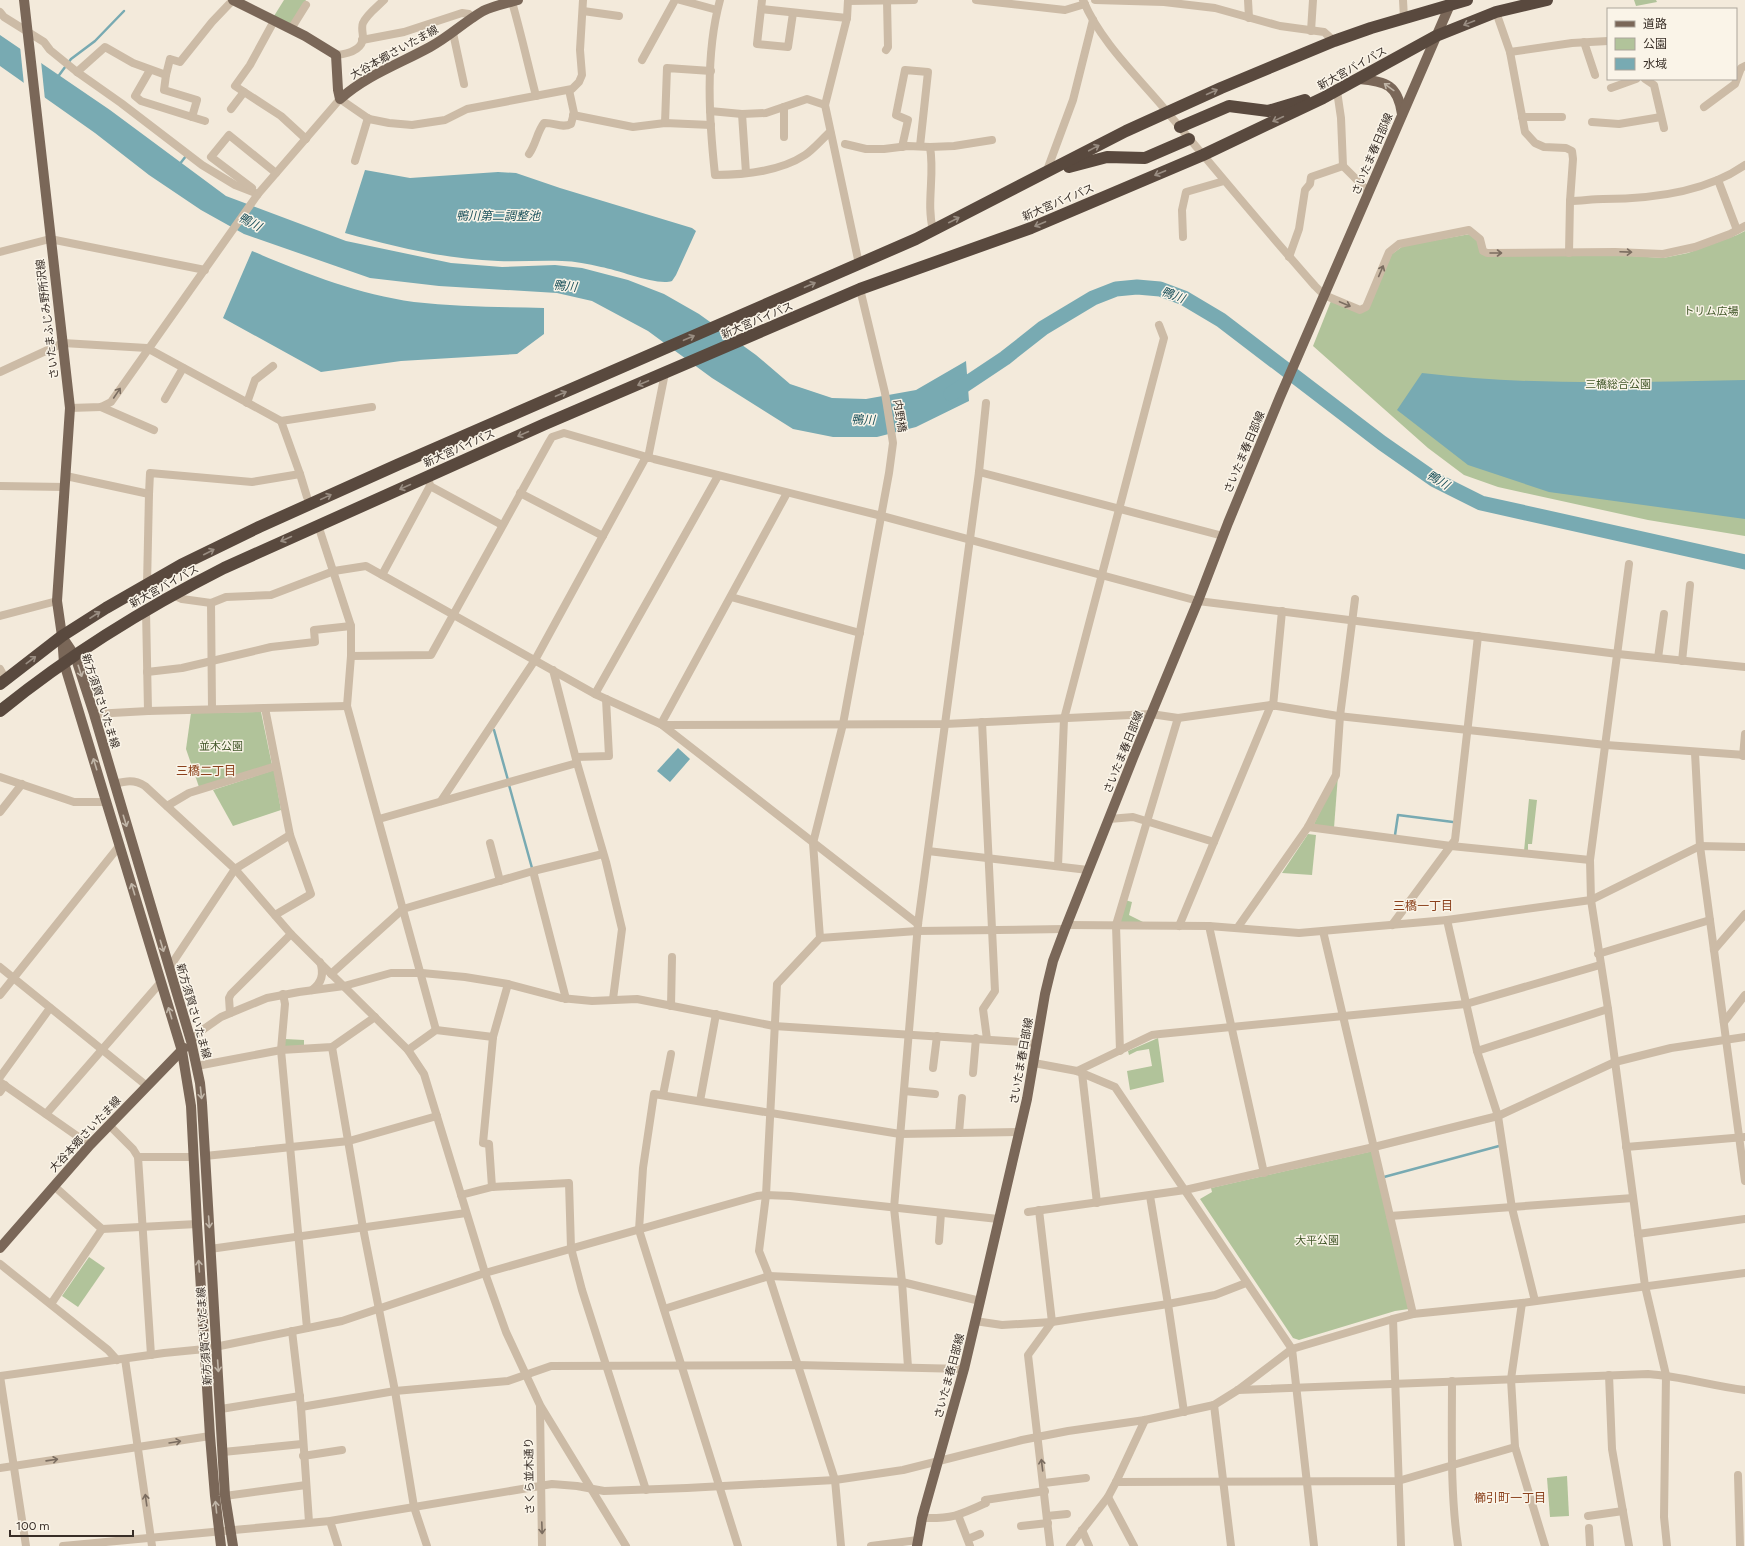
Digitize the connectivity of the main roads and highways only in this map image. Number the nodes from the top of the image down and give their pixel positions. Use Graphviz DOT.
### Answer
graph roads {
  1 [pos="24,0"];
  2 [pos="233,0"];
  3 [pos="1467,0"];
  4 [pos="1547,0"];
  5 [pos="515,1"];
  6 [pos="1450,3"];
  7 [pos="1436,36"];
  8 [pos="1359,79"];
  9 [pos="1336,91"];
  10 [pos="1402,114"];
  11 [pos="1180,127"];
  12 [pos="1189,139"];
  13 [pos="1046,173"];
  14 [pos="62,636"];
  15 [pos="75,656"];
  16 [pos="64,663"];
  17 [pos="3,682"];
  18 [pos="0,711"];
  19 [pos="191,1041"];
  20 [pos="182,1050"];
  21 [pos="0,1248"];
  22 [pos="918,1543"];
  23 [pos="221,1546"];
  24 [pos="233,1546"];
  1 -- 14 [label="main road, さいたまふじみ野所沢線"];
  2 -- 5 [label="main road, 大谷本郷さいたま線"];
  3 -- 6 [label="highway, 新大宮バイパス"];
  4 -- 7 [label="highway, 新大宮バイパス, one-way"];
  6 -- 7 [label="main road, さいたま春日部線"];
  13 -- 6 [label="highway, 新大宮バイパス, one-way"];
  7 -- 8 [label="highway, 新大宮バイパス"];
  7 -- 10 [label="main road, さいたま春日部線"];
  8 -- 9 [label="highway, 新大宮バイパス"];
  10 -- 8 [label="main road, one-way"];
  9 -- 11 [label="highway"];
  9 -- 15 [label="highway, 新大宮バイパス, one-way"];
  10 -- 22 [label="main road, さいたま春日部線"];
  12 -- 13 [label="highway"];
  14 -- 13 [label="highway, 新大宮バイパス, one-way"];
  14 -- 15 [label="main road, 新方須賀さいたま線"];
  14 -- 16 [label="main road, 新方須賀さいたま線"];
  17 -- 14 [label="highway, 新大宮バイパス, one-way"];
  15 -- 16 [label="highway, 新大宮バイパス"];
  15 -- 19 [label="main road, 新方須賀さいたま線, one-way"];
  16 -- 18 [label="highway, 新大宮バイパス"];
  20 -- 16 [label="main road, 新方須賀さいたま線, one-way"];
  19 -- 20 [label="main road, 大谷本郷さいたま線"];
  19 -- 24 [label="main road, 新方須賀さいたま線, one-way"];
  20 -- 21 [label="main road, 大谷本郷さいたま線"];
  23 -- 20 [label="main road, 新方須賀さいたま線, one-way"];
}
